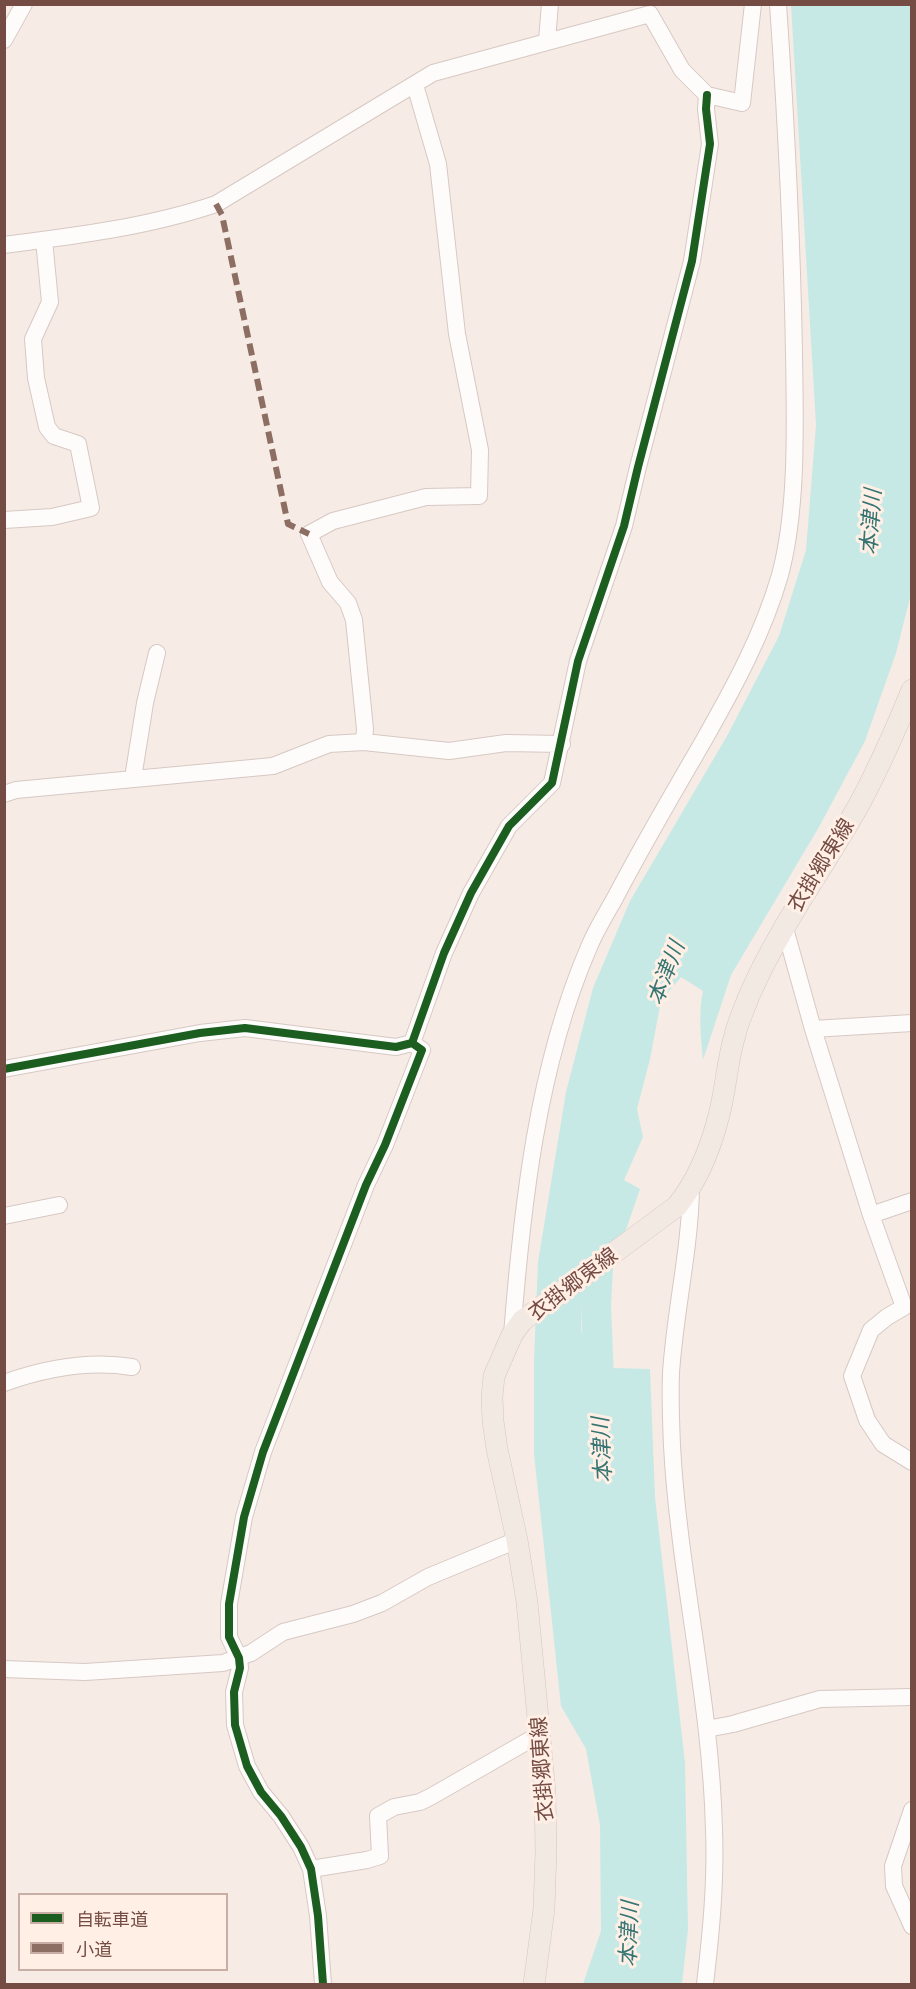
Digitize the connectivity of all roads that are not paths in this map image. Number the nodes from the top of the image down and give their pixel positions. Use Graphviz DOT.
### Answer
graph roads {
  1 [pos="24,4"];
  2 [pos="550,4"];
  3 [pos="753,4"];
  4 [pos="778,4"];
  5 [pos="4,40"];
  6 [pos="547,40"];
  7 [pos="415,85"];
  8 [pos="707,95"];
  9 [pos="44,240"];
  10 [pos="4,245"];
  11 [pos="4,520"];
  12 [pos="157,653"];
  13 [pos="912,690"];
  14 [pos="364,742"];
  15 [pos="562,744"];
  16 [pos="133,778"];
  17 [pos="4,794"];
  18 [pos="784,925"];
  19 [pos="912,1023"];
  20 [pos="813,1029"];
  21 [pos="412,1043"];
  22 [pos="4,1069"];
  23 [pos="691,1188"];
  24 [pos="912,1201"];
  25 [pos="59,1205"];
  26 [pos="871,1215"];
  27 [pos="4,1216"];
  28 [pos="908,1309"];
  29 [pos="517,1328"];
  30 [pos="132,1367"];
  31 [pos="4,1383"];
  32 [pos="912,1462"];
  33 [pos="517,1540"];
  34 [pos="239,1658"];
  35 [pos="4,1669"];
  36 [pos="912,1697"];
  37 [pos="707,1729"];
  38 [pos="540,1734"];
  39 [pos="912,1810"];
  40 [pos="311,1869"];
  41 [pos="912,1926"];
  42 [pos="323,1984"];
  43 [pos="534,1984"];
  44 [pos="705,1984"];
  1 -- 5 [label="street"];
  2 -- 6 [label="street"];
  3 -- 8 [label="street"];
  4 -- 29 [label="street"];
  6 -- 7 [label="street"];
  6 -- 8 [label="street"];
  7 -- 9 [label="street"];
  7 -- 14 [label="street"];
  8 -- 15 [label="street"];
  9 -- 10 [label="street"];
  9 -- 11 [label="street"];
  12 -- 16 [label="street"];
  13 -- 18 [label="main road, 衣掛郷東線"];
  14 -- 15 [label="street"];
  14 -- 16 [label="street"];
  15 -- 21 [label="street"];
  16 -- 17 [label="street"];
  18 -- 20 [label="street"];
  18 -- 23 [label="main road, 衣掛郷東線"];
  19 -- 20 [label="street"];
  20 -- 26 [label="street"];
  21 -- 22 [label="street"];
  21 -- 34 [label="street"];
  23 -- 29 [label="main road, 衣掛郷東線"];
  23 -- 37 [label="street"];
  24 -- 26 [label="street"];
  25 -- 27 [label="street"];
  26 -- 28 [label="street"];
  28 -- 32 [label="street"];
  29 -- 33 [label="main road, 衣掛郷東線"];
  30 -- 31 [label="street"];
  33 -- 34 [label="street"];
  33 -- 38 [label="main road, 衣掛郷東線"];
  34 -- 35 [label="street"];
  34 -- 40 [label="street"];
  36 -- 37 [label="street"];
  37 -- 44 [label="street"];
  38 -- 40 [label="street"];
  38 -- 43 [label="main road, 衣掛郷東線"];
  39 -- 41 [label="street"];
  40 -- 42 [label="street"];
}
